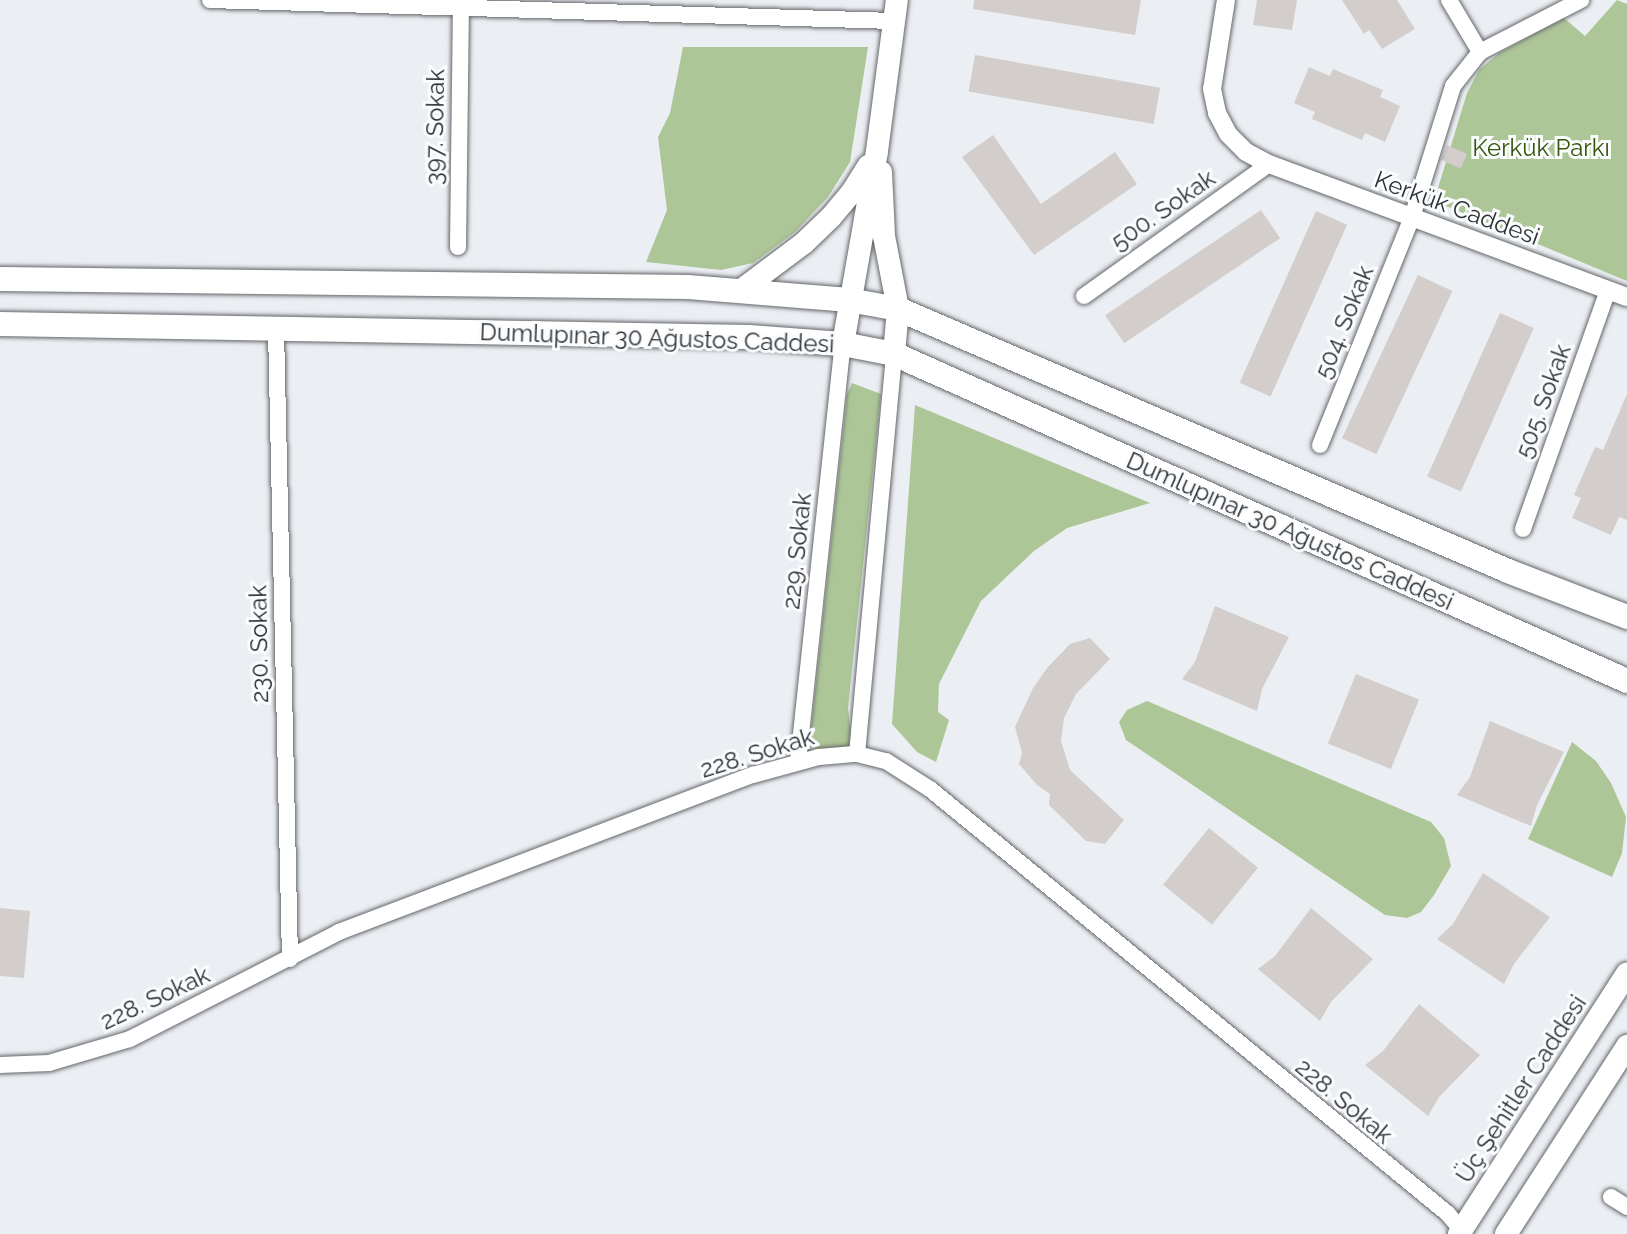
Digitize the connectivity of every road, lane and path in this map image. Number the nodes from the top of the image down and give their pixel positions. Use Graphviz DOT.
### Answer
graph roads {
  1 [pos="210,0"];
  2 [pos="776,0"];
  3 [pos="1226,0"];
  4 [pos="1449,0"];
  5 [pos="1581,0"];
  6 [pos="344,2"];
  7 [pos="563,6"];
  8 [pos="461,8"];
  9 [pos="896,10"];
  10 [pos="773,18"];
  11 [pos="1480,52"];
  12 [pos="877,151"];
  13 [pos="1269,164"];
  14 [pos="1412,217"];
  15 [pos="458,247"];
  16 [pos="0,279"];
  17 [pos="1608,290"];
  18 [pos="740,291"];
  19 [pos="1084,296"];
  20 [pos="1627,297"];
  21 [pos="849,300"];
  22 [pos="898,309"];
  23 [pos="0,324"];
  24 [pos="276,328"];
  25 [pos="843,344"];
  26 [pos="894,354"];
  27 [pos="1320,445"];
  28 [pos="1523,529"];
  29 [pos="1627,617"];
  30 [pos="1627,681"];
  31 [pos="857,754"];
  32 [pos="798,762"];
  33 [pos="290,959"];
  34 [pos="1627,973"];
  35 [pos="1627,1046"];
  36 [pos="0,1065"];
  37 [pos="1611,1197"];
  38 [pos="1627,1207"];
  39 [pos="1461,1232"];
  40 [pos="1506,1234"];
  1 -- 6 [label="street"];
  2 -- 10 [label="street"];
  3 -- 13 [label="street, Kerkük Caddesi"];
  4 -- 11 [label="street"];
  5 -- 11 [label="street"];
  6 -- 8 [label="street"];
  7 -- 8 [label="street"];
  7 -- 10 [label="street"];
  8 -- 15 [label="street, 397. Sokak"];
  9 -- 10 [label="street"];
  9 -- 12 [label="main road"];
  11 -- 14 [label="street, 504. Sokak"];
  12 -- 18 [label="main road"];
  12 -- 21 [label="main road"];
  12 -- 22 [label="main road"];
  13 -- 14 [label="street, Kerkük Caddesi"];
  13 -- 19 [label="street, 500. Sokak"];
  14 -- 17 [label="street, Kerkük Caddesi"];
  14 -- 27 [label="street, 504. Sokak"];
  16 -- 18 [label="main road, Dumlupınar 30 Ağustos Caddesi"];
  17 -- 20 [label="street, Kerkük Caddesi"];
  17 -- 28 [label="street, 505. Sokak"];
  18 -- 21 [label="main road, Dumlupınar 30 Ağustos Caddesi"];
  21 -- 22 [label="main road, Dumlupınar 30 Ağustos Caddesi"];
  21 -- 25 [label="main road"];
  22 -- 26 [label="main road"];
  22 -- 29 [label="main road, Dumlupınar 30 Ağustos Caddesi"];
  23 -- 24 [label="main road, Dumlupınar 30 Ağustos Caddesi"];
  24 -- 25 [label="main road, Dumlupınar 30 Ağustos Caddesi"];
  24 -- 33 [label="street, 230. Sokak"];
  25 -- 26 [label="main road, Dumlupınar 30 Ağustos Caddesi"];
  25 -- 32 [label="street, 229. Sokak"];
  26 -- 30 [label="main road, Dumlupınar 30 Ağustos Caddesi"];
  26 -- 31 [label="street"];
  31 -- 32 [label="street, 228. Sokak"];
  31 -- 39 [label="street, 228. Sokak"];
  32 -- 33 [label="street, 228. Sokak"];
  33 -- 36 [label="street, 228. Sokak"];
  34 -- 39 [label="main road, Üç Şehitler Caddesi"];
  35 -- 40 [label="main road"];
  37 -- 38 [label="street"];
}
